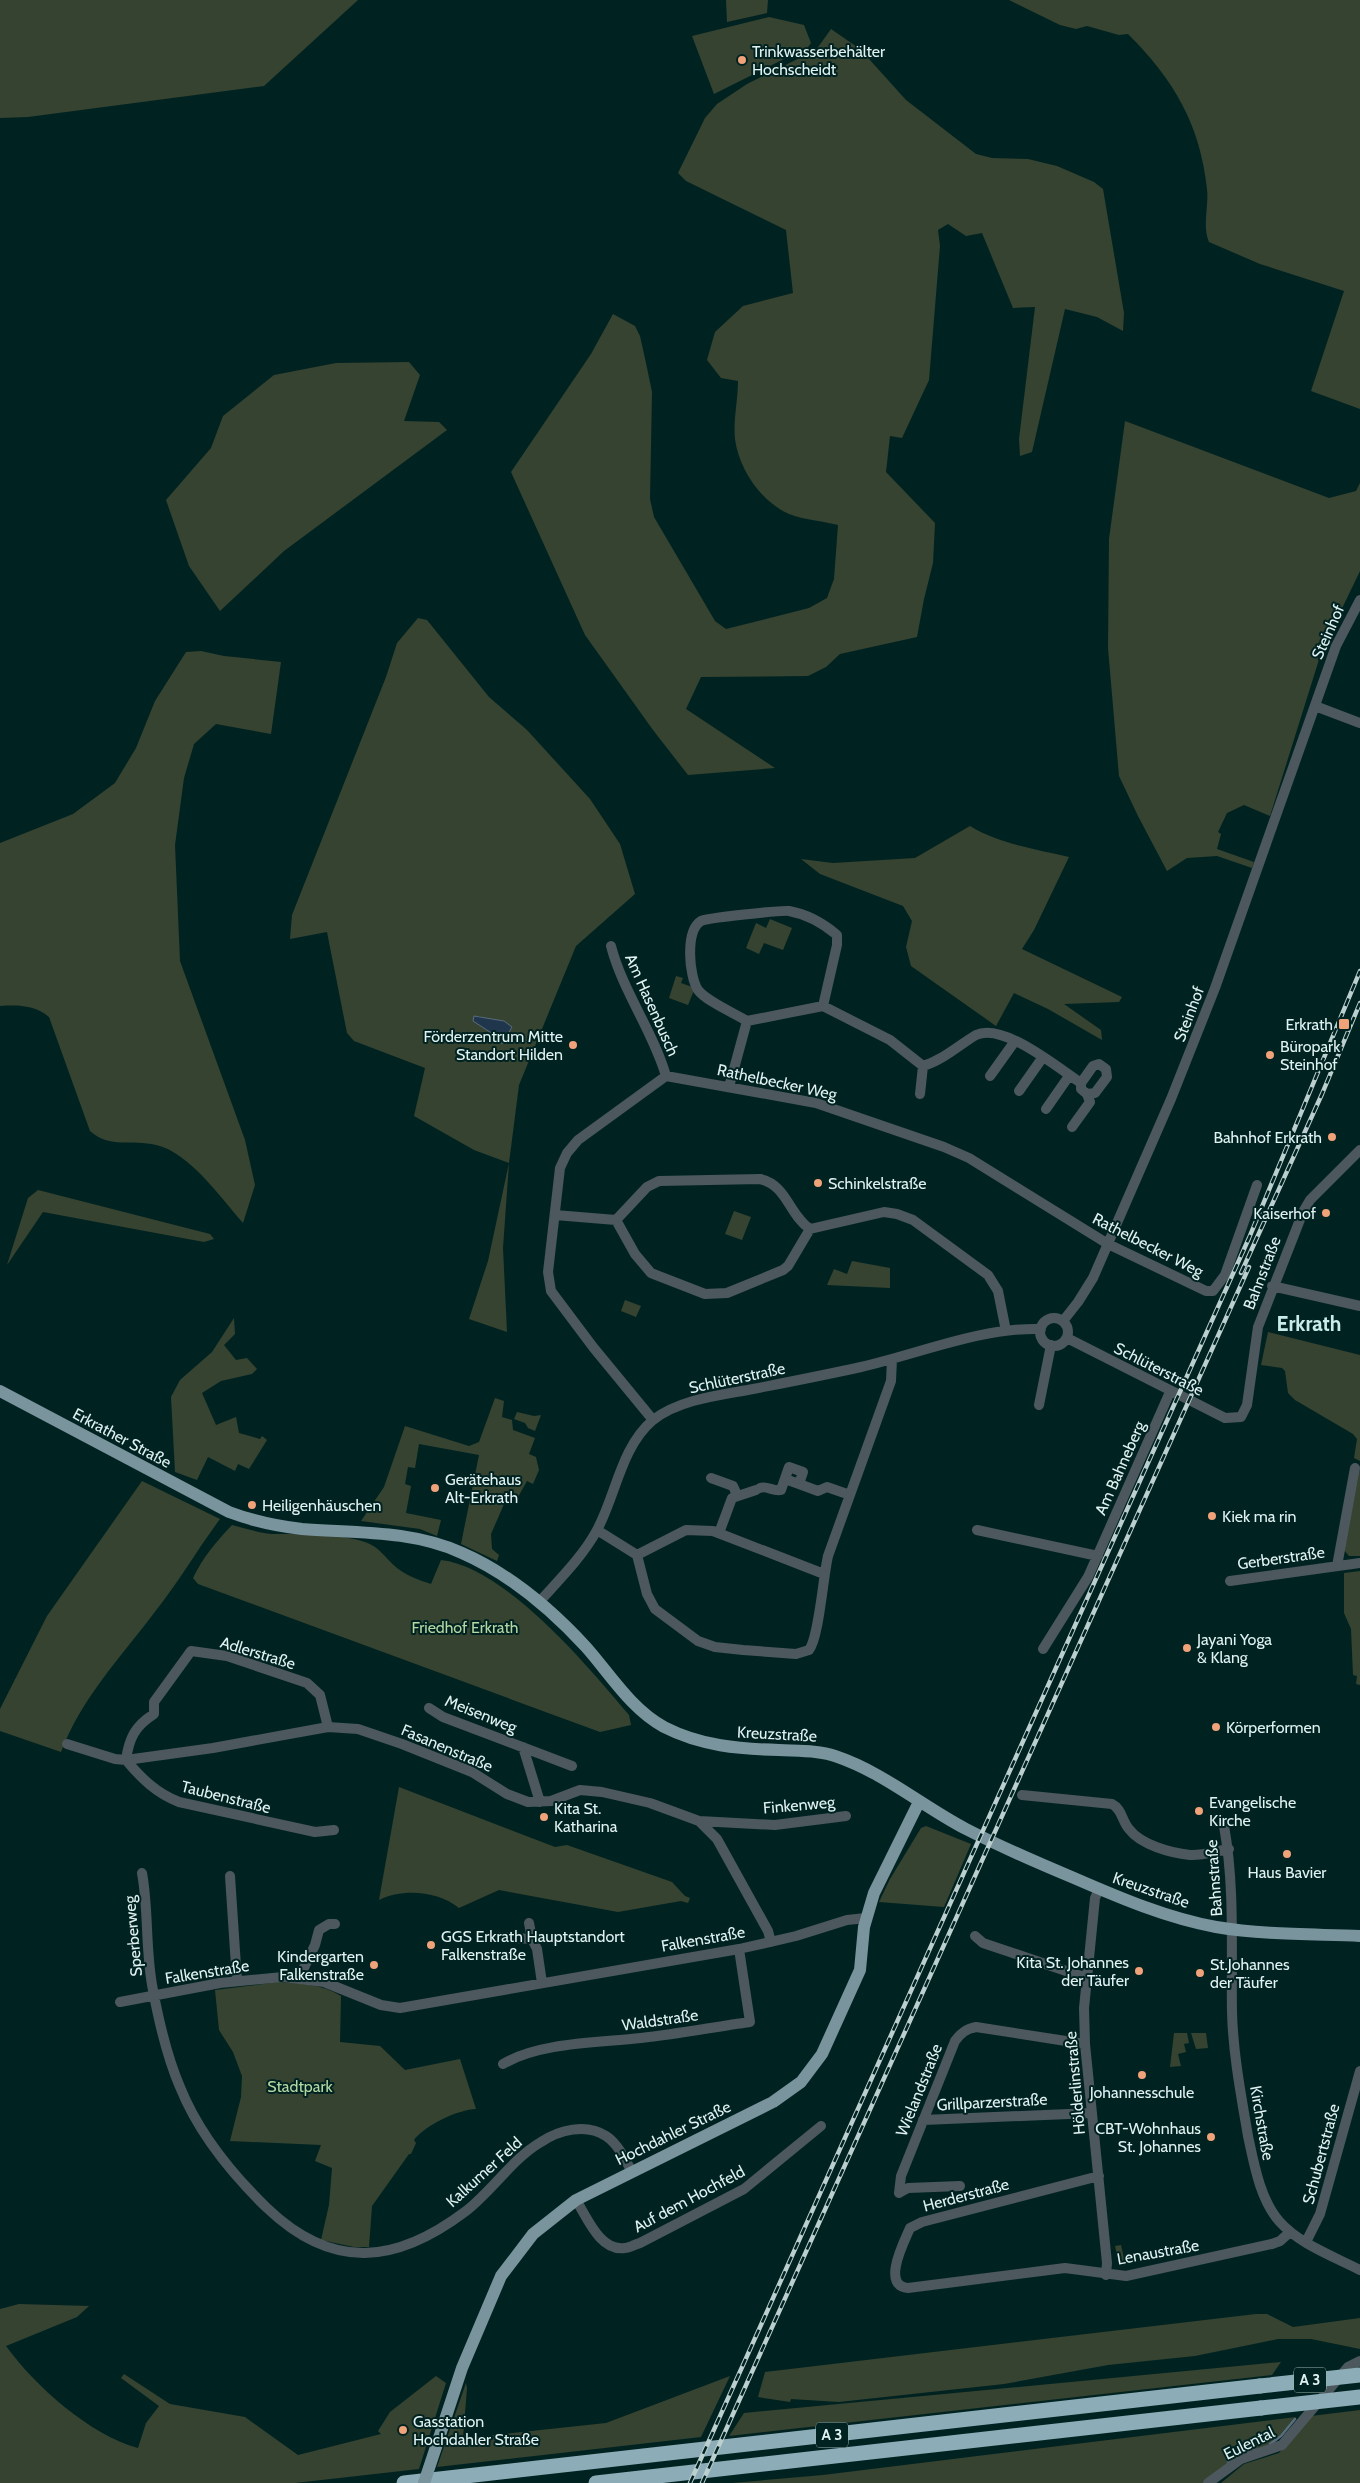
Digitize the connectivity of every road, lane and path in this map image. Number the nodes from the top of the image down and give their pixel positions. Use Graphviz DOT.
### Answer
graph roads {
  1 [pos="1360,600"];
  2 [pos="1315,706"];
  3 [pos="1360,723"];
  4 [pos="611,946"];
  5 [pos="823,1006"];
  6 [pos="747,1021"];
  7 [pos="1015,1041"];
  8 [pos="1043,1057"];
  9 [pos="923,1066"];
  10 [pos="666,1076"];
  11 [pos="990,1076"];
  12 [pos="1069,1076"];
  13 [pos="1081,1083"];
  14 [pos="729,1087"];
  15 [pos="1019,1091"];
  16 [pos="920,1094"];
  17 [pos="1087,1094"];
  18 [pos="1046,1109"];
  19 [pos="1072,1126"];
  20 [pos="1360,1150"];
  21 [pos="1257,1185"];
  22 [pos="555,1215"];
  23 [pos="616,1220"];
  24 [pos="810,1229"];
  25 [pos="1108,1244"];
  26 [pos="1272,1286"];
  27 [pos="1360,1306"];
  28 [pos="1062,1321"];
  29 [pos="1041,1329"];
  30 [pos="1006,1331"];
  31 [pos="1067,1338"];
  32 [pos="1051,1345"];
  33 [pos="892,1360"];
  34 [pos="0,1391"];
  35 [pos="1170,1392"];
  36 [pos="1039,1405"];
  37 [pos="1241,1418"];
  38 [pos="653,1420"];
  39 [pos="1355,1468"];
  40 [pos="711,1478"];
  41 [pos="737,1495"];
  42 [pos="850,1495"];
  43 [pos="229,1512"];
  44 [pos="597,1530"];
  45 [pos="977,1530"];
  46 [pos="719,1533"];
  47 [pos="637,1555"];
  48 [pos="1098,1556"];
  49 [pos="1360,1563"];
  50 [pos="1337,1566"];
  51 [pos="824,1574"];
  52 [pos="1230,1581"];
  53 [pos="540,1601"];
  54 [pos="1043,1649"];
  55 [pos="429,1708"];
  56 [pos="328,1726"];
  57 [pos="67,1744"];
  58 [pos="523,1747"];
  59 [pos="126,1760"];
  60 [pos="572,1766"];
  61 [pos="1022,1795"];
  62 [pos="540,1802"];
  63 [pos="919,1802"];
  64 [pos="846,1816"];
  65 [pos="699,1821"];
  66 [pos="725,1823"];
  67 [pos="1224,1826"];
  68 [pos="334,1830"];
  69 [pos="717,1839"];
  70 [pos="1229,1848"];
  71 [pos="142,1873"];
  72 [pos="230,1876"];
  73 [pos="1099,1889"];
  74 [pos="866,1918"];
  75 [pos="529,1923"];
  76 [pos="335,1924"];
  77 [pos="1232,1929"];
  78 [pos="975,1936"];
  79 [pos="1360,1936"];
  80 [pos="496,1937"];
  81 [pos="532,1939"];
  82 [pos="770,1942"];
  83 [pos="739,1949"];
  84 [pos="299,1978"];
  85 [pos="1087,1978"];
  86 [pos="238,1981"];
  87 [pos="542,1983"];
  88 [pos="155,1996"];
  89 [pos="120,2002"];
  90 [pos="1085,2044"];
  91 [pos="503,2064"];
  92 [pos="1360,2071"];
  93 [pos="1355,2108"];
  94 [pos="1092,2113"];
  95 [pos="924,2120"];
  96 [pos="821,2126"];
  97 [pos="632,2172"];
  98 [pos="1099,2176"];
  99 [pos="960,2186"];
  100 [pos="576,2200"];
  101 [pos="1290,2232"];
  102 [pos="1306,2242"];
  103 [pos="1360,2270"];
  104 [pos="1106,2274"];
  105 [pos="908,2288"];
  106 [pos="1360,2361"];
  107 [pos="1360,2375"];
  108 [pos="1360,2397"];
  109 [pos="404,2483"];
  110 [pos="424,2483"];
  111 [pos="596,2483"];
  112 [pos="1208,2483"];
  1 -- 2 [label="street, Steinhof"];
  2 -- 3 [label="street"];
  2 -- 25 [label="street, Steinhof"];
  4 -- 10 [label="street, Am Hasenbusch"];
  5 -- 6 [label="street"];
  5 -- 6 [label="street"];
  5 -- 9 [label="street"];
  6 -- 14 [label="street"];
  7 -- 8 [label="street"];
  7 -- 9 [label="street"];
  7 -- 11 [label="street"];
  8 -- 12 [label="street"];
  8 -- 15 [label="street"];
  9 -- 16 [label="street"];
  10 -- 14 [label="street, Rathelbecker Weg"];
  10 -- 22 [label="street"];
  12 -- 13 [label="street"];
  12 -- 18 [label="street"];
  13 -- 17 [label="street"];
  13 -- 17 [label="street"];
  14 -- 25 [label="street, Rathelbecker Weg"];
  17 -- 19 [label="street"];
  20 -- 26 [label="street, Bahnstraße"];
  21 -- 25 [label="street, Rathelbecker Weg"];
  22 -- 23 [label="street"];
  22 -- 38 [label="street"];
  23 -- 24 [label="street"];
  23 -- 24 [label="street"];
  24 -- 30 [label="street"];
  25 -- 28 [label="street, Steinhof"];
  26 -- 27 [label="street"];
  26 -- 37 [label="street, Bahnstraße"];
  28 -- 29 [label="street"];
  28 -- 31 [label="street"];
  29 -- 30 [label="street, Schlüterstraße"];
  29 -- 32 [label="street"];
  30 -- 33 [label="street, Schlüterstraße"];
  31 -- 32 [label="street"];
  31 -- 35 [label="street, Schlüterstraße"];
  32 -- 36 [label="street"];
  33 -- 38 [label="street, Schlüterstraße"];
  33 -- 42 [label="street"];
  34 -- 43 [label="main road, Erkrather Straße"];
  35 -- 37 [label="street, Schlüterstraße"];
  35 -- 48 [label="street, Am Bahneberg"];
  38 -- 44 [label="street, Schlüterstraße"];
  39 -- 50 [label="street, Gerberstraße"];
  40 -- 41 [label="street"];
  41 -- 42 [label="street"];
  41 -- 46 [label="street"];
  42 -- 51 [label="street"];
  43 -- 53 [label="main road, Kreuzstraße"];
  44 -- 47 [label="street"];
  44 -- 53 [label="street, Schlüterstraße"];
  45 -- 48 [label="street"];
  46 -- 47 [label="street"];
  46 -- 51 [label="street"];
  47 -- 51 [label="street"];
  48 -- 54 [label="street, Am Bahneberg"];
  49 -- 50 [label="street, Gerberstraße"];
  50 -- 52 [label="street, Gerberstraße"];
  53 -- 63 [label="main road, Kreuzstraße"];
  55 -- 58 [label="street, Meisenweg"];
  56 -- 59 [label="street, Fasanenstraße"];
  56 -- 59 [label="street, Adlerstraße"];
  56 -- 62 [label="street, Fasanenstraße"];
  57 -- 59 [label="street, Fasanenstraße"];
  58 -- 60 [label="street, Meisenweg"];
  58 -- 62 [label="street, Meisenweg"];
  59 -- 68 [label="street, Taubenstraße"];
  61 -- 70 [label="street"];
  62 -- 65 [label="street, Fasanenstraße"];
  63 -- 73 [label="main road, Kreuzstraße"];
  63 -- 74 [label="main road, Hochdahler Straße"];
  64 -- 66 [label="street, Finkenweg"];
  65 -- 66 [label="street, Finkenweg"];
  65 -- 69 [label="street, Fasanenstraße"];
  66 -- 69 [label="street"];
  67 -- 70 [label="street, Bahnstraße"];
  69 -- 82 [label="street, Fasanenstraße"];
  70 -- 77 [label="street, Bahnstraße"];
  71 -- 88 [label="street, Sperberweg"];
  72 -- 86 [label="street"];
  73 -- 77 [label="main road, Kreuzstraße"];
  73 -- 85 [label="street, Hölderlinstraße"];
  74 -- 82 [label="street, Falkenstraße"];
  74 -- 97 [label="main road, Hochdahler Straße"];
  75 -- 81 [label="street"];
  76 -- 84 [label="street"];
  77 -- 79 [label="main road, Kreuzstraße"];
  77 -- 101 [label="street, Kirchstraße"];
  78 -- 85 [label="street"];
  80 -- 81 [label="street"];
  81 -- 87 [label="street"];
  82 -- 83 [label="street, Falkenstraße"];
  83 -- 87 [label="street, Falkenstraße"];
  83 -- 91 [label="street, Waldstraße"];
  84 -- 86 [label="street, Falkenstraße"];
  84 -- 87 [label="street, Falkenstraße"];
  85 -- 90 [label="street, Hölderlinstraße"];
  86 -- 88 [label="street, Falkenstraße"];
  88 -- 89 [label="street, Falkenstraße"];
  88 -- 97 [label="street, Kalkumer Feld"];
  90 -- 94 [label="street, Hölderlinstraße"];
  90 -- 95 [label="street, Wielandstraße"];
  92 -- 93 [label="street, Schubertstraße"];
  93 -- 102 [label="street, Schubertstraße"];
  94 -- 95 [label="street, Grillparzerstraße"];
  94 -- 98 [label="street, Hölderlinstraße"];
  95 -- 99 [label="street, Wielandstraße"];
  96 -- 100 [label="street, Auf dem Hochfeld"];
  97 -- 100 [label="main road, Hochdahler Straße"];
  98 -- 104 [label="street, Hölderlinstraße"];
  98 -- 105 [label="street, Herderstraße"];
  100 -- 110 [label="main road, Hochdahler Straße, bridge"];
  101 -- 102 [label="street, Kirchstraße"];
  101 -- 104 [label="street, Lenaustraße"];
  102 -- 103 [label="street, Kirchstraße"];
  104 -- 105 [label="street, Lenaustraße"];
  106 -- 112 [label="street, Eulental"];
  107 -- 109 [label="highway, A 3, bridge"];
  108 -- 111 [label="highway, A 3, bridge"];
}
